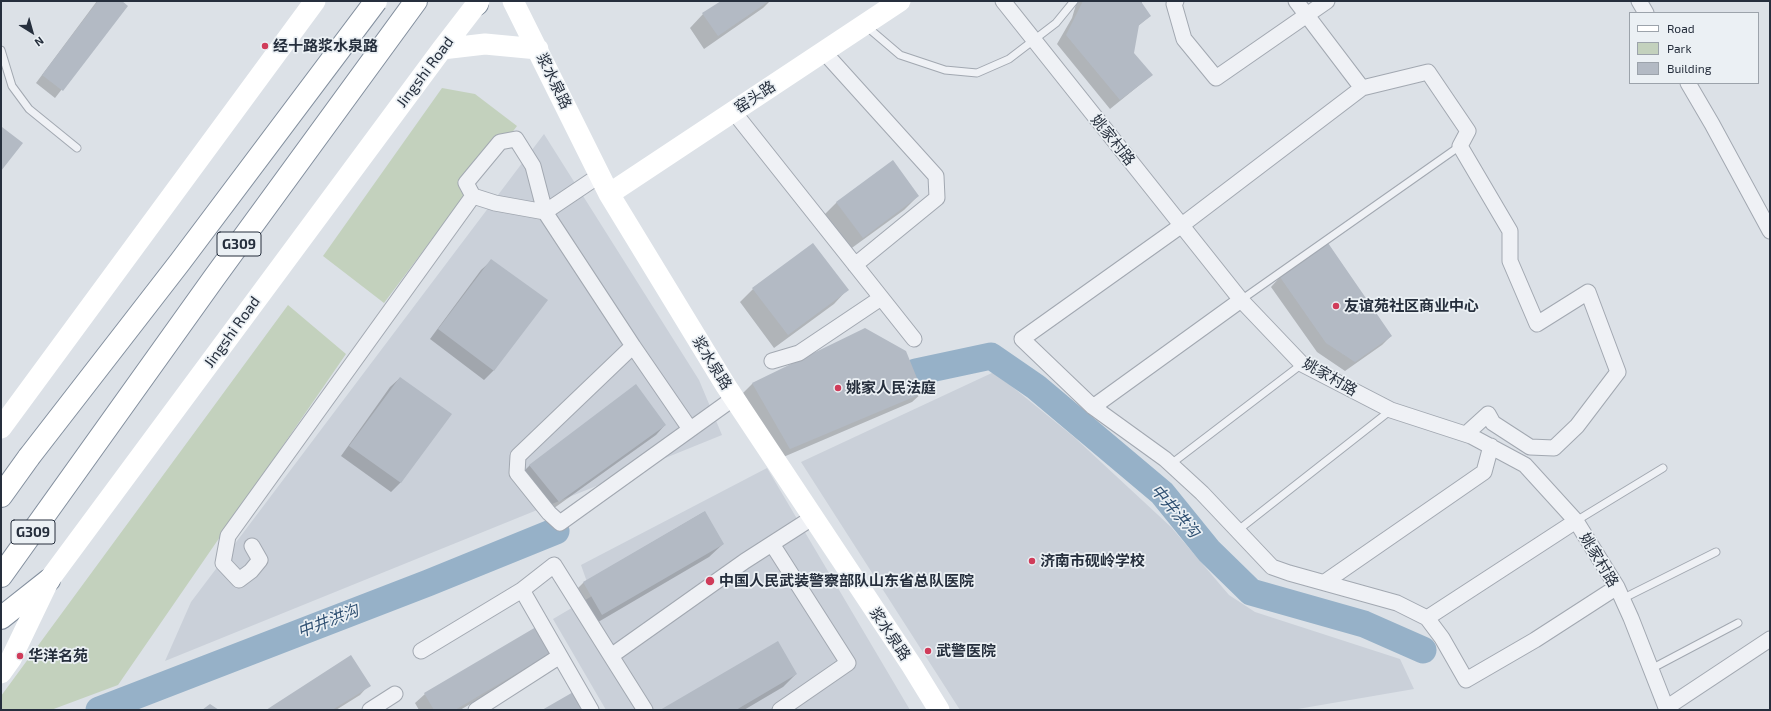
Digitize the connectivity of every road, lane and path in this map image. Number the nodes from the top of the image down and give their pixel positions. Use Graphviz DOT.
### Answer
graph roads {
  1 [pos="315,1"];
  2 [pos="376,1"];
  3 [pos="416,1"];
  4 [pos="513,1"];
  5 [pos="900,1"];
  6 [pos="1003,1"];
  7 [pos="1074,1"];
  8 [pos="1176,1"];
  9 [pos="1296,1"];
  10 [pos="1327,1"];
  11 [pos="1639,1"];
  12 [pos="478,2"];
  13 [pos="1645,12"];
  14 [pos="1307,15"];
  15 [pos="865,25"];
  16 [pos="1034,40"];
  17 [pos="442,49"];
  18 [pos="538,49"];
  19 [pos="1,50"];
  20 [pos="824,52"];
  21 [pos="1689,84"];
  22 [pos="1362,88"];
  23 [pos="733,112"];
  24 [pos="1460,146"];
  25 [pos="77,148"];
  26 [pos="600,175"];
  27 [pos="609,194"];
  28 [pos="473,196"];
  29 [pos="545,212"];
  30 [pos="1182,225"];
  31 [pos="1770,231"];
  32 [pos="855,265"];
  33 [pos="881,298"];
  34 [pos="1241,300"];
  35 [pos="914,339"];
  36 [pos="633,346"];
  37 [pos="772,361"];
  38 [pos="1302,364"];
  39 [pos="734,398"];
  40 [pos="1093,407"];
  41 [pos="1391,410"];
  42 [pos="1,428"];
  43 [pos="690,429"];
  44 [pos="1466,434"];
  45 [pos="1491,446"];
  46 [pos="1171,464"];
  47 [pos="1663,468"];
  48 [pos="1,496"];
  49 [pos="812,518"];
  50 [pos="1576,521"];
  51 [pos="1237,531"];
  52 [pos="772,544"];
  53 [pos="252,546"];
  54 [pos="1716,552"];
  55 [pos="1,576"];
  56 [pos="49,580"];
  57 [pos="1325,582"];
  58 [pos="522,590"];
  59 [pos="1620,593"];
  60 [pos="1,618"];
  61 [pos="1427,618"];
  62 [pos="1738,622"];
  63 [pos="1770,640"];
  64 [pos="421,651"];
  65 [pos="560,656"];
  66 [pos="611,656"];
  67 [pos="1651,669"];
  68 [pos="1,673"];
  69 [pos="395,694"];
  70 [pos="1666,709"];
  71 [pos="370,710"];
  72 [pos="476,710"];
  73 [pos="591,710"];
  74 [pos="645,710"];
  75 [pos="780,710"];
  76 [pos="939,710"];
  1 -- 42 [label="main road"];
  2 -- 48 [label="highway, G309, bridge"];
  3 -- 55 [label="highway, G309"];
  4 -- 18 [label="main road, 浆水泉路"];
  5 -- 15 [label="main road, 窑头路"];
  6 -- 16 [label="street, 姚家村路"];
  7 -- 16 [label="lane"];
  8 -- 14 [label="street"];
  9 -- 14 [label="street"];
  10 -- 14 [label="street"];
  11 -- 13 [label="street"];
  12 -- 17 [label="main road, Jingshi Road"];
  14 -- 22 [label="street"];
  15 -- 16 [label="lane"];
  15 -- 20 [label="main road, 窑头路"];
  16 -- 30 [label="street, 姚家村路"];
  17 -- 18 [label="main road"];
  17 -- 56 [label="main road, Jingshi Road"];
  18 -- 26 [label="main road, 浆水泉路"];
  19 -- 25 [label="lane"];
  20 -- 23 [label="main road, 窑头路"];
  20 -- 32 [label="street"];
  21 -- 31 [label="street"];
  22 -- 24 [label="street"];
  22 -- 30 [label="street"];
  23 -- 27 [label="main road, 窑头路"];
  23 -- 32 [label="street"];
  24 -- 34 [label="lane"];
  24 -- 44 [label="street"];
  26 -- 27 [label="main road, 浆水泉路"];
  26 -- 29 [label="street"];
  27 -- 39 [label="main road, 浆水泉路"];
  28 -- 29 [label="street"];
  28 -- 29 [label="street"];
  28 -- 53 [label="street"];
  29 -- 36 [label="street"];
  30 -- 34 [label="street, 姚家村路"];
  30 -- 40 [label="street"];
  32 -- 33 [label="street"];
  33 -- 35 [label="street"];
  33 -- 37 [label="street"];
  34 -- 38 [label="street, 姚家村路"];
  34 -- 40 [label="street"];
  36 -- 43 [label="street"];
  36 -- 43 [label="street"];
  38 -- 41 [label="street, 姚家村路"];
  38 -- 46 [label="lane"];
  39 -- 43 [label="street"];
  39 -- 49 [label="main road, 浆水泉路"];
  40 -- 46 [label="street"];
  41 -- 44 [label="street, 姚家村路"];
  41 -- 51 [label="lane"];
  44 -- 45 [label="street, 姚家村路"];
  45 -- 50 [label="street, 姚家村路"];
  45 -- 57 [label="street"];
  46 -- 51 [label="street"];
  47 -- 50 [label="lane"];
  49 -- 52 [label="street"];
  49 -- 76 [label="main road, 浆水泉路"];
  50 -- 59 [label="street, 姚家村路"];
  50 -- 61 [label="street"];
  51 -- 57 [label="street"];
  52 -- 66 [label="street"];
  52 -- 75 [label="street"];
  54 -- 59 [label="lane"];
  56 -- 60 [label="highway"];
  56 -- 68 [label="main road, Jingshi Road"];
  57 -- 61 [label="street"];
  58 -- 64 [label="street"];
  58 -- 65 [label="street"];
  58 -- 66 [label="street"];
  59 -- 61 [label="street"];
  59 -- 67 [label="street, 姚家村路"];
  62 -- 67 [label="lane"];
  63 -- 70 [label="street"];
  65 -- 72 [label="street"];
  65 -- 73 [label="street"];
  66 -- 74 [label="street"];
  67 -- 70 [label="street, 姚家村路"];
  69 -- 71 [label="street"];
}
